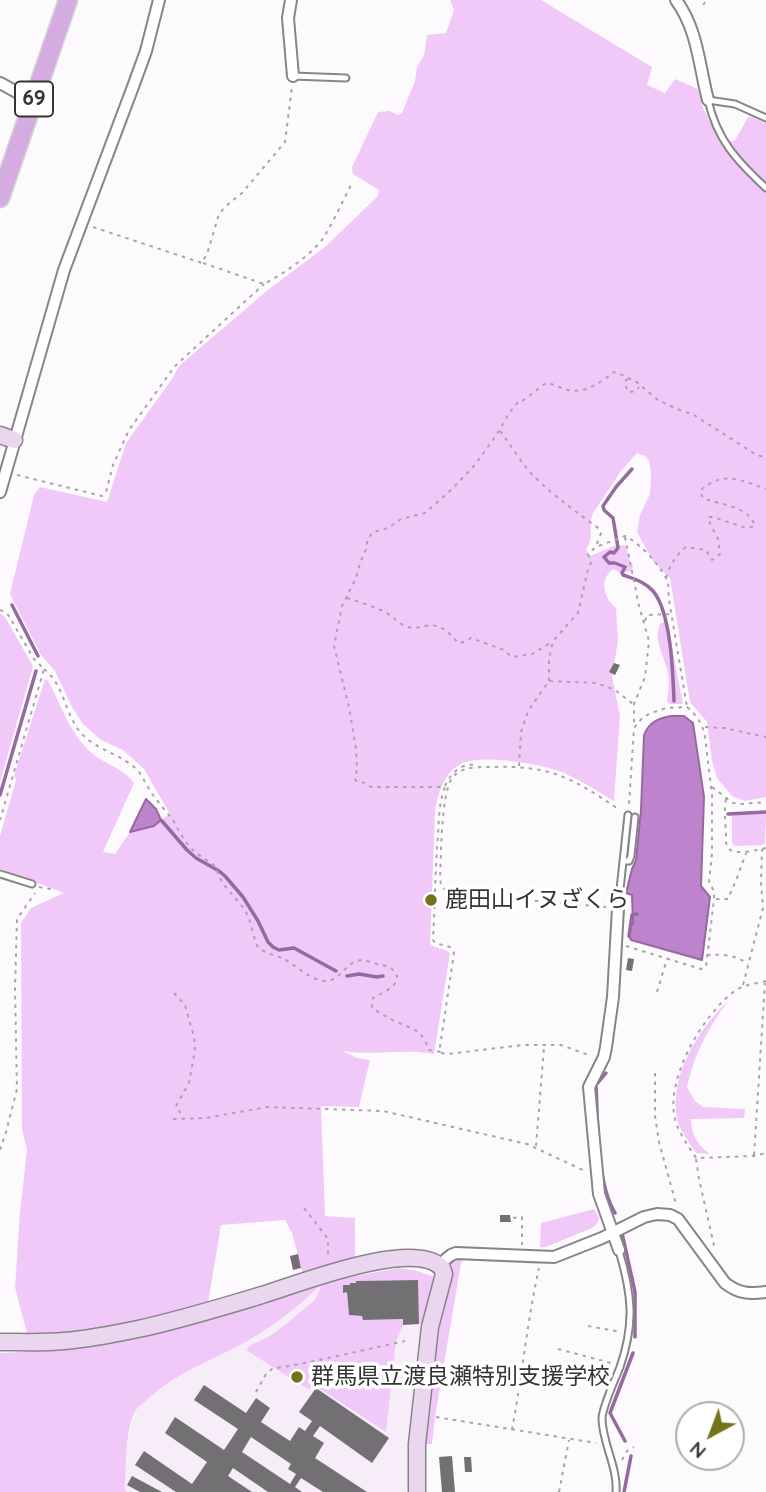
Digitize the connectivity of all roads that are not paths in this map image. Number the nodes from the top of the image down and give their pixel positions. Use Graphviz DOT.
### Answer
graph roads {
  1 [pos="68,0"];
  2 [pos="159,0"];
  3 [pos="291,0"];
  4 [pos="676,0"];
  5 [pos="293,76"];
  6 [pos="346,78"];
  7 [pos="0,83"];
  8 [pos="708,100"];
  9 [pos="33,101"];
  10 [pos="766,118"];
  11 [pos="766,188"];
  12 [pos="0,198"];
  13 [pos="7,438"];
  14 [pos="0,492"];
  15 [pos="632,816"];
  16 [pos="0,874"];
  17 [pos="32,884"];
  18 [pos="618,908"];
  19 [pos="614,1231"];
  20 [pos="619,1250"];
  21 [pos="440,1265"];
  22 [pos="766,1292"];
  23 [pos="0,1342"];
  24 [pos="417,1492"];
  25 [pos="616,1492"];
  1 -- 9 [label="main road, 69"];
  2 -- 13 [label="street"];
  3 -- 5 [label="street"];
  4 -- 8 [label="street"];
  5 -- 6 [label="lane"];
  7 -- 9 [label="street"];
  8 -- 10 [label="lane"];
  8 -- 11 [label="lane"];
  9 -- 12 [label="main road, 69"];
  13 -- 14 [label="street"];
  15 -- 18 [label="lane"];
  16 -- 17 [label="lane"];
  18 -- 19 [label="street"];
  19 -- 20 [label="street"];
  19 -- 21 [label="street"];
  19 -- 22 [label="street"];
  20 -- 25 [label="lane"];
  21 -- 23 [label="street"];
  21 -- 24 [label="street"];
}
